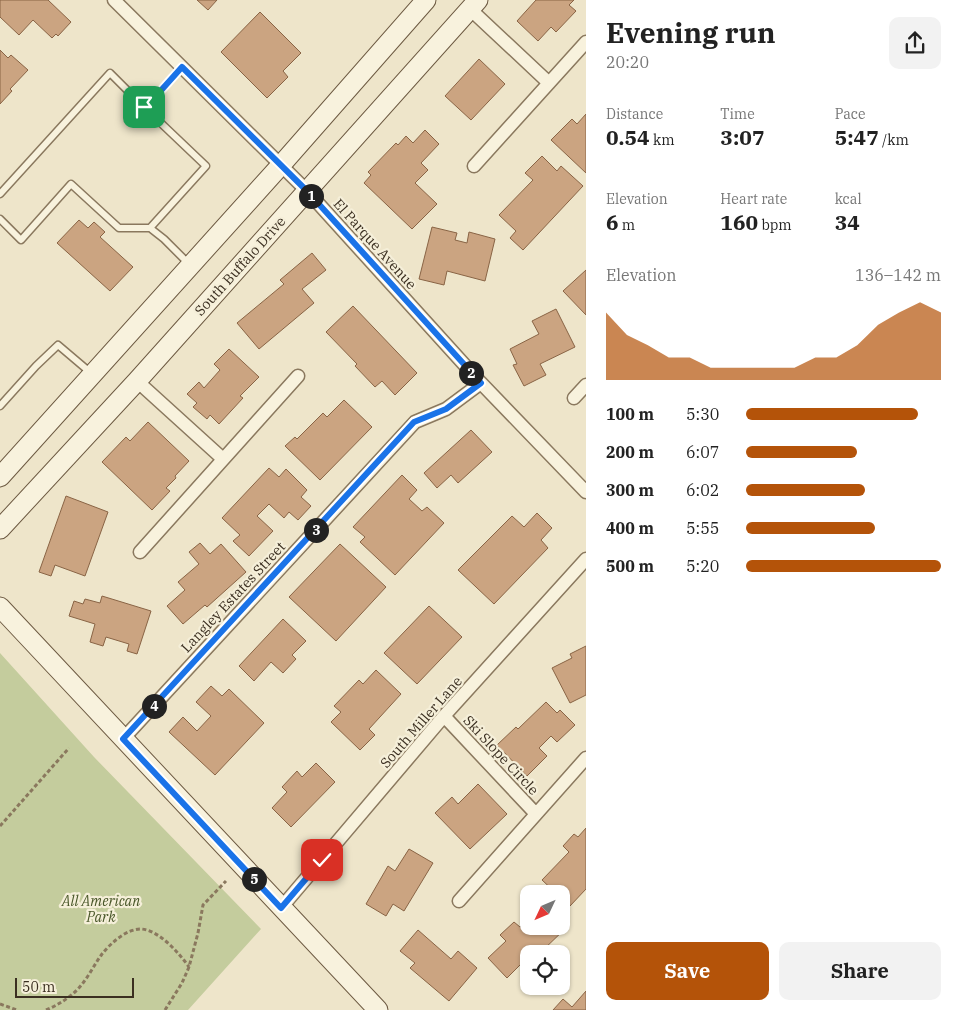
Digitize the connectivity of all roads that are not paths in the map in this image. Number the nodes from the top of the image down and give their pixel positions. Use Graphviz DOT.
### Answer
graph roads {
  1 [pos="114,0"];
  2 [pos="426,0"];
  3 [pos="474,4"];
  4 [pos="586,42"];
  5 [pos="182,67"];
  6 [pos="549,83"];
  7 [pos="144,107"];
  8 [pos="281,165"];
  9 [pos="474,166"];
  10 [pos="307,191"];
  11 [pos="0,194"];
  12 [pos="0,219"];
  13 [pos="150,228"];
  14 [pos="190,266"];
  15 [pos="92,374"];
  16 [pos="298,376"];
  17 [pos="137,381"];
  18 [pos="481,383"];
  19 [pos="586,385"];
  20 [pos="574,398"];
  21 [pos="0,406"];
  22 [pos="222,459"];
  23 [pos="0,477"];
  24 [pos="586,492"];
  25 [pos="0,529"];
  26 [pos="140,552"];
  27 [pos="586,559"];
  28 [pos="0,608"];
  29 [pos="444,716"];
  30 [pos="123,739"];
  31 [pos="586,758"];
  32 [pos="536,814"];
  33 [pos="459,901"];
  34 [pos="281,908"];
  35 [pos="378,1010"];
  1 -- 5 [label="street, El Parque Avenue"];
  2 -- 8 [label="main road"];
  3 -- 6 [label="street"];
  3 -- 10 [label="main road, South Buffalo Drive"];
  4 -- 6 [label="street"];
  5 -- 7 [label="lane"];
  5 -- 8 [label="street, El Parque Avenue"];
  6 -- 9 [label="street"];
  7 -- 11 [label="lane"];
  7 -- 13 [label="lane"];
  8 -- 10 [label="street, El Parque Avenue"];
  8 -- 14 [label="main road"];
  10 -- 17 [label="main road, South Buffalo Drive"];
  10 -- 18 [label="street, El Parque Avenue"];
  12 -- 13 [label="lane"];
  13 -- 14 [label="lane"];
  14 -- 15 [label="main road"];
  15 -- 21 [label="lane"];
  15 -- 23 [label="main road"];
  16 -- 22 [label="street"];
  17 -- 22 [label="street"];
  17 -- 25 [label="main road, South Buffalo Drive"];
  18 -- 24 [label="street, El Parque Avenue"];
  18 -- 30 [label="street, Langley Estates Street"];
  19 -- 20 [label="street"];
  22 -- 26 [label="street"];
  27 -- 29 [label="street, South Miller Lane"];
  28 -- 30 [label="main road"];
  29 -- 32 [label="street, Ski Slope Circle"];
  29 -- 34 [label="street, South Miller Lane"];
  30 -- 34 [label="main road"];
  31 -- 32 [label="street, Ski Slope Circle"];
  32 -- 33 [label="street, Ski Slope Circle"];
  34 -- 35 [label="main road"];
}
